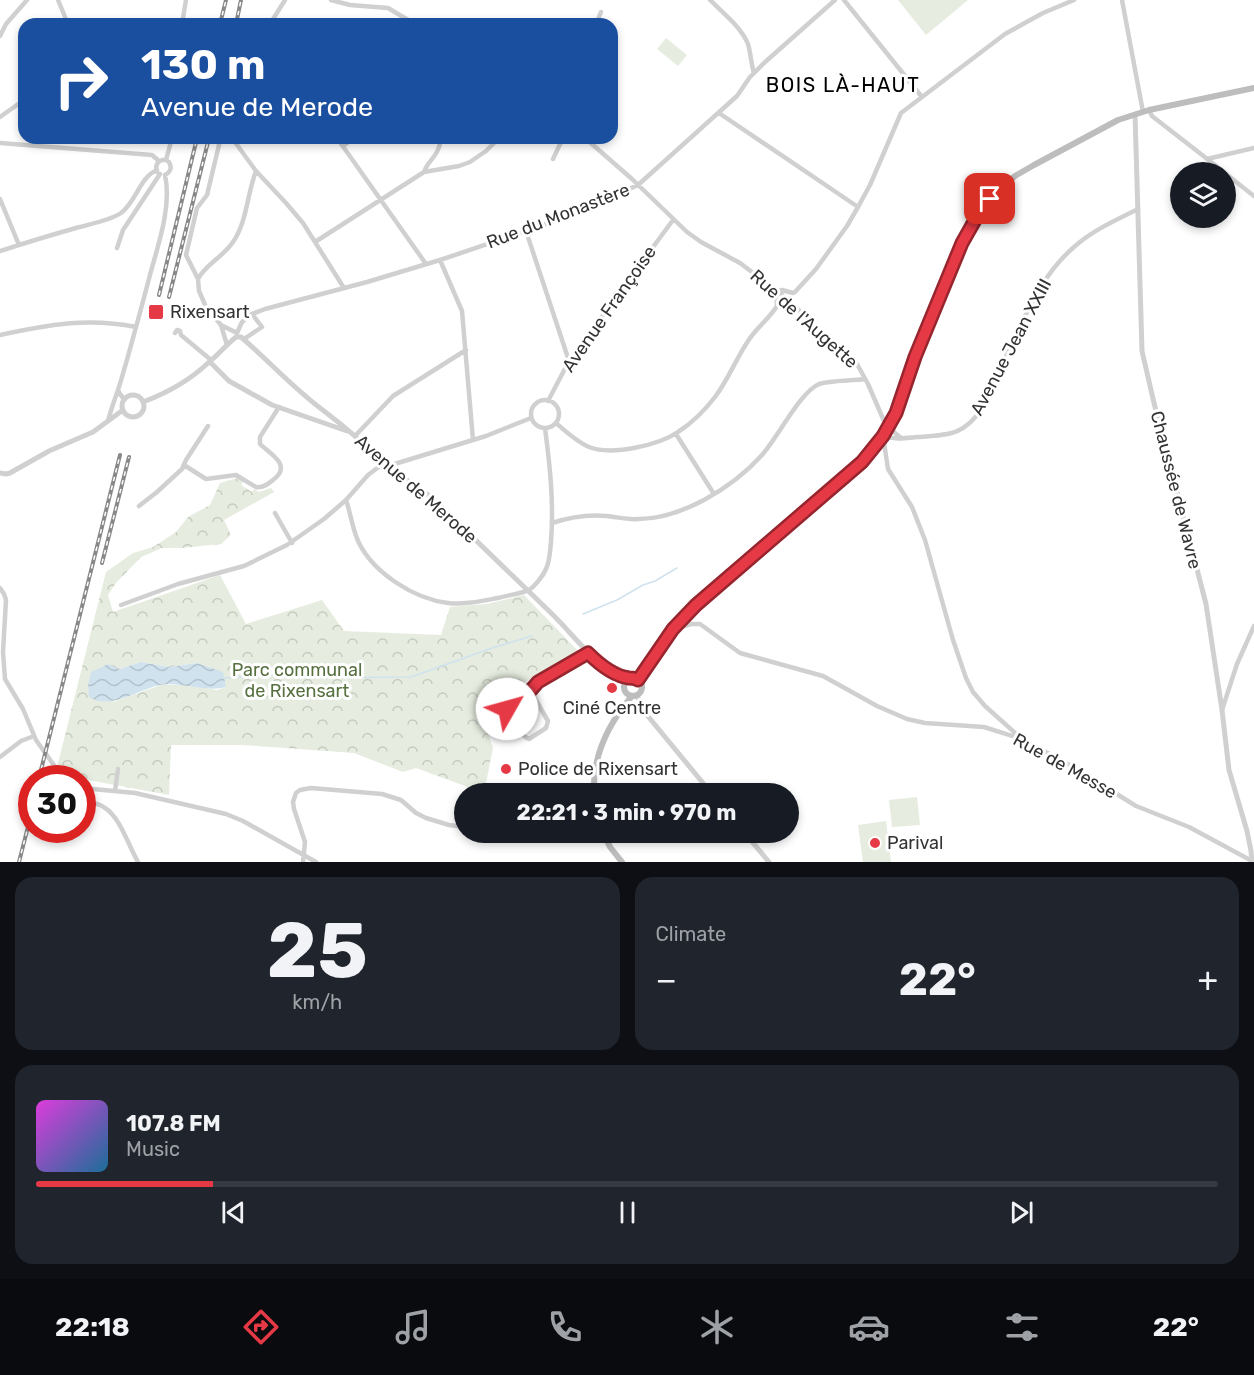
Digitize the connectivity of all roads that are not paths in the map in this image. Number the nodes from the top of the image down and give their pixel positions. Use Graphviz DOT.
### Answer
graph roads {
  1 [pos="27,0"];
  2 [pos="58,0"];
  3 [pos="186,0"];
  4 [pos="285,0"];
  5 [pos="331,0"];
  6 [pos="710,0"];
  7 [pos="844,0"];
  8 [pos="1074,0"];
  9 [pos="1122,0"];
  10 [pos="833,1"];
  11 [pos="601,12"];
  12 [pos="66,18"];
  13 [pos="183,18"];
  14 [pos="274,18"];
  15 [pos="405,18"];
  16 [pos="598,18"];
  17 [pos="0,36"];
  18 [pos="754,73"];
  19 [pos="1254,88"];
  20 [pos="922,97"];
  21 [pos="18,104"];
  22 [pos="1146,111"];
  23 [pos="719,112"];
  24 [pos="1135,114"];
  25 [pos="0,117"];
  26 [pos="0,142"];
  27 [pos="18,144"];
  28 [pos="23,144"];
  29 [pos="170,144"];
  30 [pos="219,144"];
  31 [pos="236,144"];
  32 [pos="346,144"];
  33 [pos="441,144"];
  34 [pos="493,144"];
  35 [pos="560,144"];
  36 [pos="592,144"];
  37 [pos="343,146"];
  38 [pos="1254,148"];
  39 [pos="554,159"];
  40 [pos="1206,159"];
  41 [pos="166,160"];
  42 [pos="159,161"];
  43 [pos="1210,162"];
  44 [pos="256,171"];
  45 [pos="424,172"];
  46 [pos="161,173"];
  47 [pos="1236,182"];
  48 [pos="638,185"];
  49 [pos="1254,196"];
  50 [pos="0,199"];
  51 [pos="381,199"];
  52 [pos="858,207"];
  53 [pos="1138,209"];
  54 [pos="673,220"];
  55 [pos="526,231"];
  56 [pos="315,242"];
  57 [pos="19,245"];
  58 [pos="117,248"];
  59 [pos="0,251"];
  60 [pos="440,260"];
  61 [pos="426,264"];
  62 [pos="198,279"];
  63 [pos="344,288"];
  64 [pos="776,291"];
  65 [pos="252,314"];
  66 [pos="221,325"];
  67 [pos="136,327"];
  68 [pos="0,335"];
  69 [pos="181,335"];
  70 [pos="236,335"];
  71 [pos="244,339"];
  72 [pos="227,345"];
  73 [pos="466,350"];
  74 [pos="211,361"];
  75 [pos="569,361"];
  76 [pos="865,379"];
  77 [pos="118,390"];
  78 [pos="124,399"];
  79 [pos="548,400"];
  80 [pos="143,402"];
  81 [pos="279,407"];
  82 [pos="123,410"];
  83 [pos="325,412"];
  84 [pos="531,418"];
  85 [pos="108,421"];
  86 [pos="319,421"];
  87 [pos="556,423"];
  88 [pos="208,426"];
  89 [pos="889,427"];
  90 [pos="545,428"];
  91 [pos="349,431"];
  92 [pos="676,434"];
  93 [pos="355,436"];
  94 [pos="883,436"];
  95 [pos="903,438"];
  96 [pos="473,440"];
  97 [pos="386,464"];
  98 [pos="184,465"];
  99 [pos="0,473"];
  100 [pos="714,494"];
  101 [pos="346,500"];
  102 [pos="139,506"];
  103 [pos="275,513"];
  104 [pos="552,523"];
  105 [pos="292,543"];
  106 [pos="0,588"];
  107 [pos="528,591"];
  108 [pos="120,605"];
  109 [pos="1254,626"];
  110 [pos="673,629"];
  111 [pos="588,653"];
  112 [pos="629,678"];
  113 [pos="638,680"];
  114 [pos="531,690"];
  115 [pos="634,695"];
  116 [pos="622,707"];
  117 [pos="642,709"];
  118 [pos="1222,710"];
  119 [pos="34,736"];
  120 [pos="1022,739"];
  121 [pos="0,757"];
  122 [pos="53,765"];
  123 [pos="118,769"];
  124 [pos="594,783"];
  125 [pos="703,783"];
  126 [pos="96,789"];
  127 [pos="115,790"];
  128 [pos="96,804"];
  129 [pos="454,826"];
  130 [pos="1254,828"];
  131 [pos="1247,831"];
  132 [pos="609,843"];
  133 [pos="753,843"];
  134 [pos="304,855"];
  135 [pos="1252,861"];
  136 [pos="138,862"];
  137 [pos="303,862"];
  138 [pos="316,862"];
  139 [pos="622,862"];
  140 [pos="769,862"];
  1 -- 17 [label="street"];
  2 -- 12 [label="street"];
  3 -- 13 [label="street"];
  4 -- 14 [label="street"];
  5 -- 15 [label="street"];
  6 -- 18 [label="street"];
  7 -- 20 [label="street"];
  8 -- 20 [label="street"];
  9 -- 22 [label="street"];
  10 -- 18 [label="street, Rue du Monastère"];
  11 -- 16 [label="street"];
  18 -- 23 [label="street, Rue du Monastère"];
  19 -- 22 [label="main road"];
  20 -- 52 [label="street"];
  21 -- 25 [label="street"];
  22 -- 24 [label="main road"];
  22 -- 40 [label="street"];
  23 -- 48 [label="street, Rue du Monastère"];
  23 -- 52 [label="street"];
  24 -- 53 [label="street, Chaussée de Wavre"];
  24 -- 89 [label="main road"];
  26 -- 27 [label="street"];
  28 -- 42 [label="street"];
  29 -- 41 [label="street"];
  30 -- 62 [label="street"];
  31 -- 44 [label="street"];
  32 -- 37 [label="street"];
  33 -- 45 [label="street"];
  34 -- 45 [label="street"];
  35 -- 39 [label="street"];
  36 -- 48 [label="street, Rue de l'Augette"];
  37 -- 51 [label="street"];
  38 -- 40 [label="street"];
  40 -- 43 [label="street"];
  41 -- 42 [label="street"];
  41 -- 46 [label="street"];
  42 -- 46 [label="street"];
  44 -- 56 [label="street"];
  44 -- 62 [label="street"];
  45 -- 51 [label="street"];
  46 -- 57 [label="street"];
  46 -- 58 [label="street"];
  46 -- 67 [label="street"];
  47 -- 49 [label="street"];
  48 -- 54 [label="street, Rue de l'Augette"];
  48 -- 55 [label="street, Rue du Monastère"];
  50 -- 57 [label="street"];
  51 -- 56 [label="street"];
  51 -- 61 [label="street"];
  52 -- 64 [label="street"];
  53 -- 95 [label="street, Avenue Jean XXIII"];
  53 -- 118 [label="street, Chaussée de Wavre"];
  54 -- 64 [label="street, Rue de l'Augette"];
  54 -- 75 [label="street, Avenue Françoise"];
  55 -- 60 [label="street, Rue du Monastère"];
  55 -- 75 [label="street"];
  56 -- 63 [label="street"];
  57 -- 59 [label="street"];
  60 -- 61 [label="street, Rue du Monastère"];
  60 -- 73 [label="street"];
  61 -- 63 [label="street, Rue du Monastère"];
  62 -- 66 [label="street"];
  63 -- 65 [label="street, Rue du Monastère"];
  64 -- 76 [label="street, Rue de l'Augette"];
  64 -- 92 [label="street"];
  65 -- 70 [label="street"];
  65 -- 71 [label="street"];
  66 -- 70 [label="street"];
  66 -- 72 [label="street"];
  67 -- 68 [label="street"];
  67 -- 77 [label="street"];
  69 -- 74 [label="street"];
  70 -- 71 [label="street, Avenue de Merode"];
  70 -- 72 [label="street"];
  71 -- 83 [label="street, Avenue de Merode"];
  72 -- 74 [label="street"];
  73 -- 93 [label="street"];
  73 -- 96 [label="street"];
  74 -- 80 [label="street"];
  74 -- 81 [label="street"];
  75 -- 79 [label="street, Avenue Françoise"];
  76 -- 89 [label="street, Rue de l'Augette"];
  76 -- 100 [label="street"];
  77 -- 78 [label="street"];
  77 -- 85 [label="street"];
  78 -- 80 [label="street"];
  78 -- 82 [label="street"];
  79 -- 84 [label="street"];
  79 -- 87 [label="street"];
  80 -- 82 [label="street"];
  81 -- 86 [label="street"];
  81 -- 98 [label="street"];
  82 -- 85 [label="street"];
  83 -- 86 [label="street"];
  83 -- 91 [label="street, Avenue de Merode"];
  84 -- 90 [label="street"];
  84 -- 96 [label="street"];
  85 -- 99 [label="street"];
  86 -- 91 [label="street"];
  87 -- 90 [label="street"];
  87 -- 92 [label="street"];
  88 -- 98 [label="street"];
  89 -- 94 [label="main road"];
  89 -- 95 [label="street"];
  90 -- 104 [label="street"];
  91 -- 93 [label="street, Avenue de Merode"];
  92 -- 100 [label="street"];
  93 -- 97 [label="street, Avenue de Merode"];
  94 -- 95 [label="street, Avenue Jean XXIII"];
  94 -- 110 [label="main road"];
  94 -- 120 [label="street"];
  96 -- 97 [label="street"];
  97 -- 101 [label="street"];
  97 -- 107 [label="street, Avenue de Merode"];
  98 -- 102 [label="street"];
  100 -- 104 [label="street"];
  101 -- 105 [label="street"];
  101 -- 107 [label="street"];
  103 -- 105 [label="street"];
  104 -- 107 [label="street"];
  105 -- 108 [label="street"];
  106 -- 119 [label="street"];
  107 -- 111 [label="street, Avenue de Merode"];
  109 -- 118 [label="street"];
  110 -- 113 [label="main road"];
  110 -- 120 [label="street, Rue de Messe"];
  111 -- 112 [label="street, Avenue de Merode"];
  111 -- 114 [label="street"];
  112 -- 113 [label="main road"];
  112 -- 115 [label="main road"];
  113 -- 115 [label="main road"];
  114 -- 114 [label="street"];
  115 -- 116 [label="main road"];
  115 -- 117 [label="street"];
  116 -- 117 [label="street"];
  116 -- 124 [label="main road"];
  117 -- 125 [label="street"];
  118 -- 131 [label="street, Chaussée de Wavre"];
  119 -- 121 [label="street"];
  119 -- 122 [label="street"];
  120 -- 135 [label="street, Rue de Messe"];
  123 -- 127 [label="street"];
  126 -- 127 [label="street"];
  127 -- 134 [label="street"];
  128 -- 136 [label="street"];
  129 -- 134 [label="street"];
  130 -- 131 [label="street"];
  131 -- 135 [label="street, Chaussée de Wavre"];
  132 -- 139 [label="main road"];
  133 -- 140 [label="street"];
  134 -- 137 [label="street"];
  134 -- 138 [label="street"];
}
